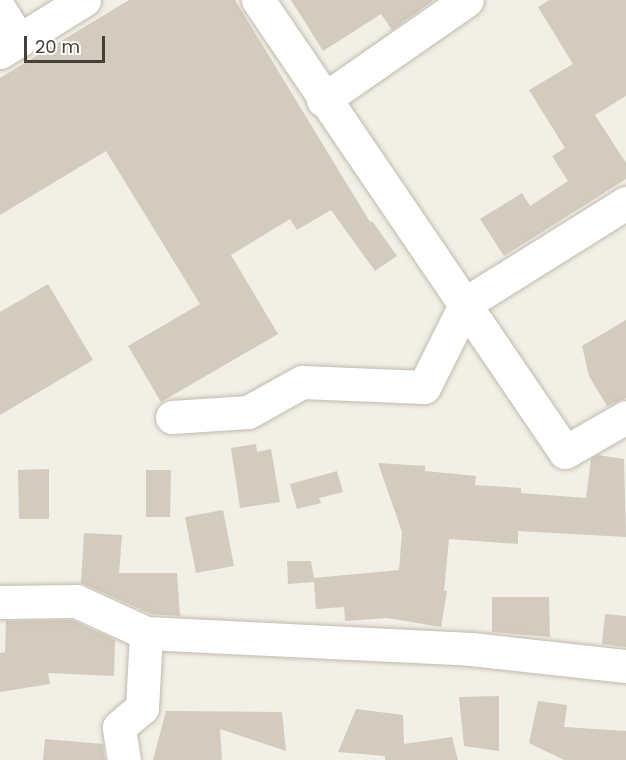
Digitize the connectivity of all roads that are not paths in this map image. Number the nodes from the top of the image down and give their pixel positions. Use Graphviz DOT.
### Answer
graph roads {
  1 [pos="84,0"];
  2 [pos="258,0"];
  3 [pos="467,0"];
  4 [pos="0,10"];
  5 [pos="9,46"];
  6 [pos="324,100"];
  7 [pos="626,203"];
  8 [pos="466,303"];
  9 [pos="172,417"];
  10 [pos="626,417"];
  11 [pos="0,602"];
  12 [pos="146,633"];
  13 [pos="626,666"];
  14 [pos="124,760"];
  1 -- 5 [label="street"];
  2 -- 6 [label="street"];
  3 -- 6 [label="street"];
  4 -- 5 [label="street"];
  6 -- 8 [label="street"];
  7 -- 8 [label="street"];
  8 -- 9 [label="street"];
  8 -- 10 [label="street"];
  11 -- 12 [label="street"];
  12 -- 13 [label="street"];
  12 -- 14 [label="street"];
}
